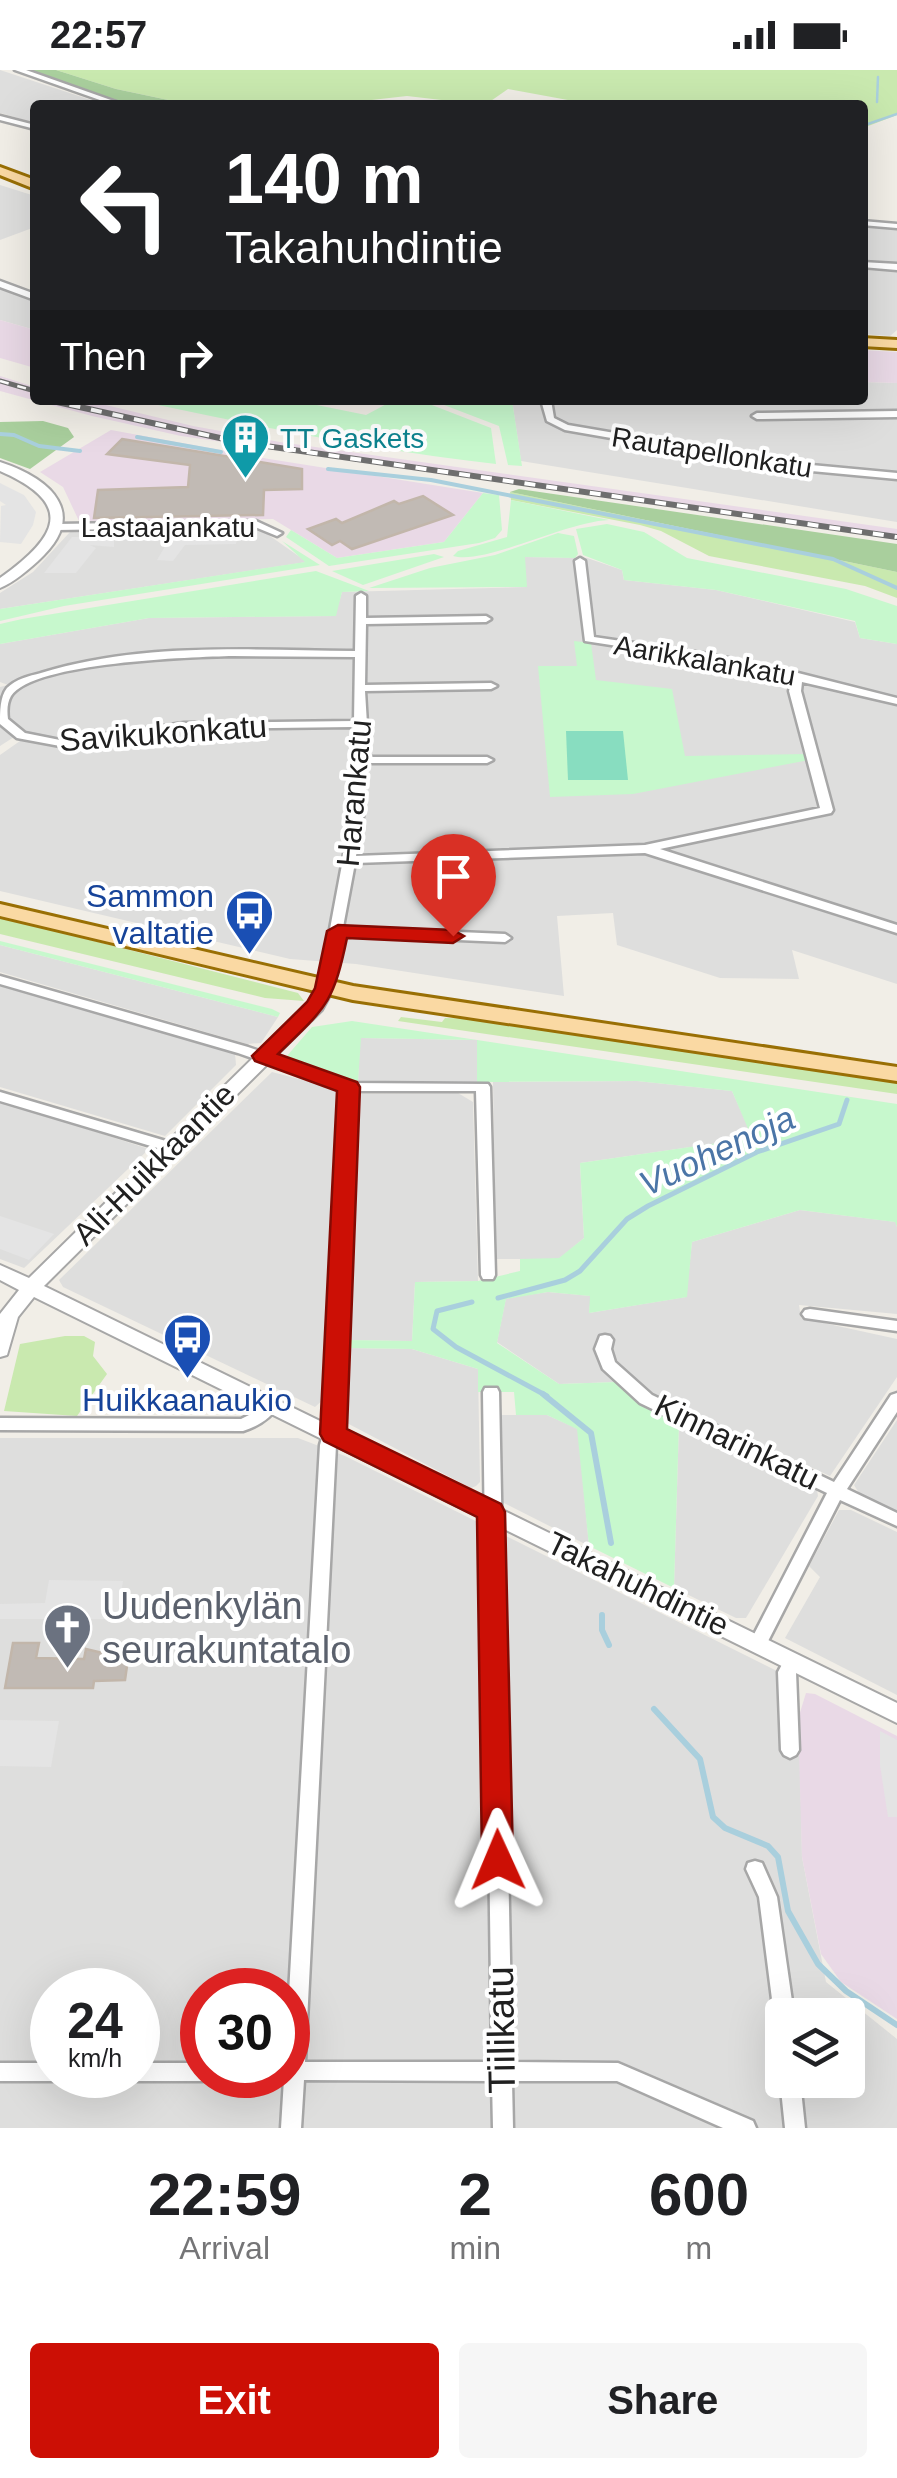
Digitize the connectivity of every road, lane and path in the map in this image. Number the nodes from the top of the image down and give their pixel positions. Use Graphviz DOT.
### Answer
graph roads {
  1 [pos="19,70"];
  2 [pos="106,100"];
  3 [pos="0,118"];
  4 [pos="30,126"];
  5 [pos="0,174"];
  6 [pos="30,176"];
  7 [pos="20,181"];
  8 [pos="30,184"];
  9 [pos="868,224"];
  10 [pos="897,226"];
  11 [pos="868,265"];
  12 [pos="897,267"];
  13 [pos="0,284"];
  14 [pos="30,295"];
  15 [pos="868,342"];
  16 [pos="896,343"];
  17 [pos="547,405"];
  18 [pos="797,405"];
  19 [pos="802,414"];
  20 [pos="897,414"];
  21 [pos="757,416"];
  22 [pos="3,470"];
  23 [pos="897,476"];
  24 [pos="57,527"];
  25 [pos="278,533"];
  26 [pos="580,561"];
  27 [pos="0,584"];
  28 [pos="361,596"];
  29 [pos="486,618"];
  30 [pos="362,621"];
  31 [pos="361,654"];
  32 [pos="798,676"];
  33 [pos="491,686"];
  34 [pos="361,688"];
  35 [pos="897,701"];
  36 [pos="362,724"];
  37 [pos="361,760"];
  38 [pos="488,760"];
  39 [pos="645,849"];
  40 [pos="350,860"];
  41 [pos="0,910"];
  42 [pos="897,929"];
  43 [pos="338,931"];
  44 [pos="505,938"];
  45 [pos="0,980"];
  46 [pos="326,988"];
  47 [pos="263,1056"];
  48 [pos="897,1071"];
  49 [pos="349,1087"];
  50 [pos="0,1096"];
  51 [pos="171,1147"];
  52 [pos="0,1272"];
  53 [pos="488,1275"];
  54 [pos="32,1287"];
  55 [pos="810,1314"];
  56 [pos="897,1326"];
  57 [pos="1,1337"];
  58 [pos="605,1340"];
  59 [pos="491,1392"];
  60 [pos="897,1400"];
  61 [pos="272,1404"];
  62 [pos="0,1424"];
  63 [pos="334,1434"];
  64 [pos="836,1490"];
  65 [pos="491,1512"];
  66 [pos="897,1520"];
  67 [pos="758,1644"];
  68 [pos="792,1662"];
  69 [pos="897,1714"];
  70 [pos="790,1750"];
  71 [pos="756,1869"];
  72 [pos="296,1968"];
  73 [pos="782,1998"];
  74 [pos="502,2070"];
  75 [pos="0,2072"];
  76 [pos="30,2072"];
  77 [pos="310,2072"];
  78 [pos="290,2098"];
  79 [pos="792,2098"];
  80 [pos="291,2128"];
  81 [pos="503,2128"];
  82 [pos="746,2128"];
  83 [pos="795,2128"];
  1 -- 2 [label="street"];
  3 -- 4 [label="street"];
  5 -- 7 [label="main road"];
  6 -- 7 [label="street"];
  7 -- 8 [label="main road"];
  9 -- 10 [label="street"];
  11 -- 12 [label="street"];
  13 -- 14 [label="street"];
  15 -- 16 [label="main road"];
  17 -- 23 [label="street, Rautapellonkatu"];
  18 -- 19 [label="street"];
  19 -- 20 [label="street"];
  19 -- 21 [label="street"];
  22 -- 24 [label="street"];
  24 -- 25 [label="street, Lastaajankatu"];
  24 -- 27 [label="street"];
  26 -- 32 [label="street, Aarikkalankatu"];
  28 -- 30 [label="street, Harankatu"];
  29 -- 30 [label="street"];
  30 -- 31 [label="street, Harankatu"];
  31 -- 34 [label="street, Harankatu"];
  31 -- 36 [label="street, Savikukonkatu"];
  32 -- 35 [label="street, Aarikkalankatu"];
  32 -- 39 [label="street"];
  33 -- 34 [label="street"];
  34 -- 36 [label="street, Harankatu"];
  36 -- 37 [label="street, Harankatu"];
  37 -- 38 [label="street"];
  37 -- 40 [label="street, Harankatu"];
  39 -- 40 [label="street"];
  39 -- 42 [label="street"];
  40 -- 43 [label="street, Harankatu"];
  41 -- 46 [label="main road"];
  43 -- 44 [label="street"];
  43 -- 46 [label="street, Harankatu"];
  45 -- 47 [label="street"];
  46 -- 47 [label="street, Ali-Huikkaantie"];
  46 -- 48 [label="main road"];
  47 -- 49 [label="street"];
  47 -- 51 [label="street, Ali-Huikkaantie"];
  49 -- 53 [label="street"];
  49 -- 63 [label="street"];
  50 -- 51 [label="street"];
  51 -- 54 [label="street, Ali-Huikkaantie"];
  52 -- 54 [label="street, Takahuhdintie"];
  54 -- 57 [label="street, Ali-Huikkaantie"];
  54 -- 61 [label="street, Takahuhdintie"];
  55 -- 56 [label="street"];
  58 -- 64 [label="street, Kinnarinkatu"];
  59 -- 65 [label="street, Tiilikatu"];
  60 -- 64 [label="street"];
  61 -- 62 [label="street"];
  61 -- 63 [label="street, Takahuhdintie"];
  63 -- 65 [label="street, Takahuhdintie"];
  63 -- 72 [label="street"];
  64 -- 66 [label="street, Kinnarinkatu"];
  64 -- 67 [label="street"];
  65 -- 67 [label="street, Takahuhdintie"];
  65 -- 74 [label="street, Tiilikatu"];
  67 -- 68 [label="street, Takahuhdintie"];
  68 -- 69 [label="street, Takahuhdintie"];
  68 -- 70 [label="street"];
  71 -- 73 [label="street"];
  74 -- 77 [label="street"];
  74 -- 81 [label="street, Tiilikatu"];
  74 -- 82 [label="street"];
  75 -- 76 [label="street"];
  78 -- 80 [label="street"];
  79 -- 83 [label="street"];
}
